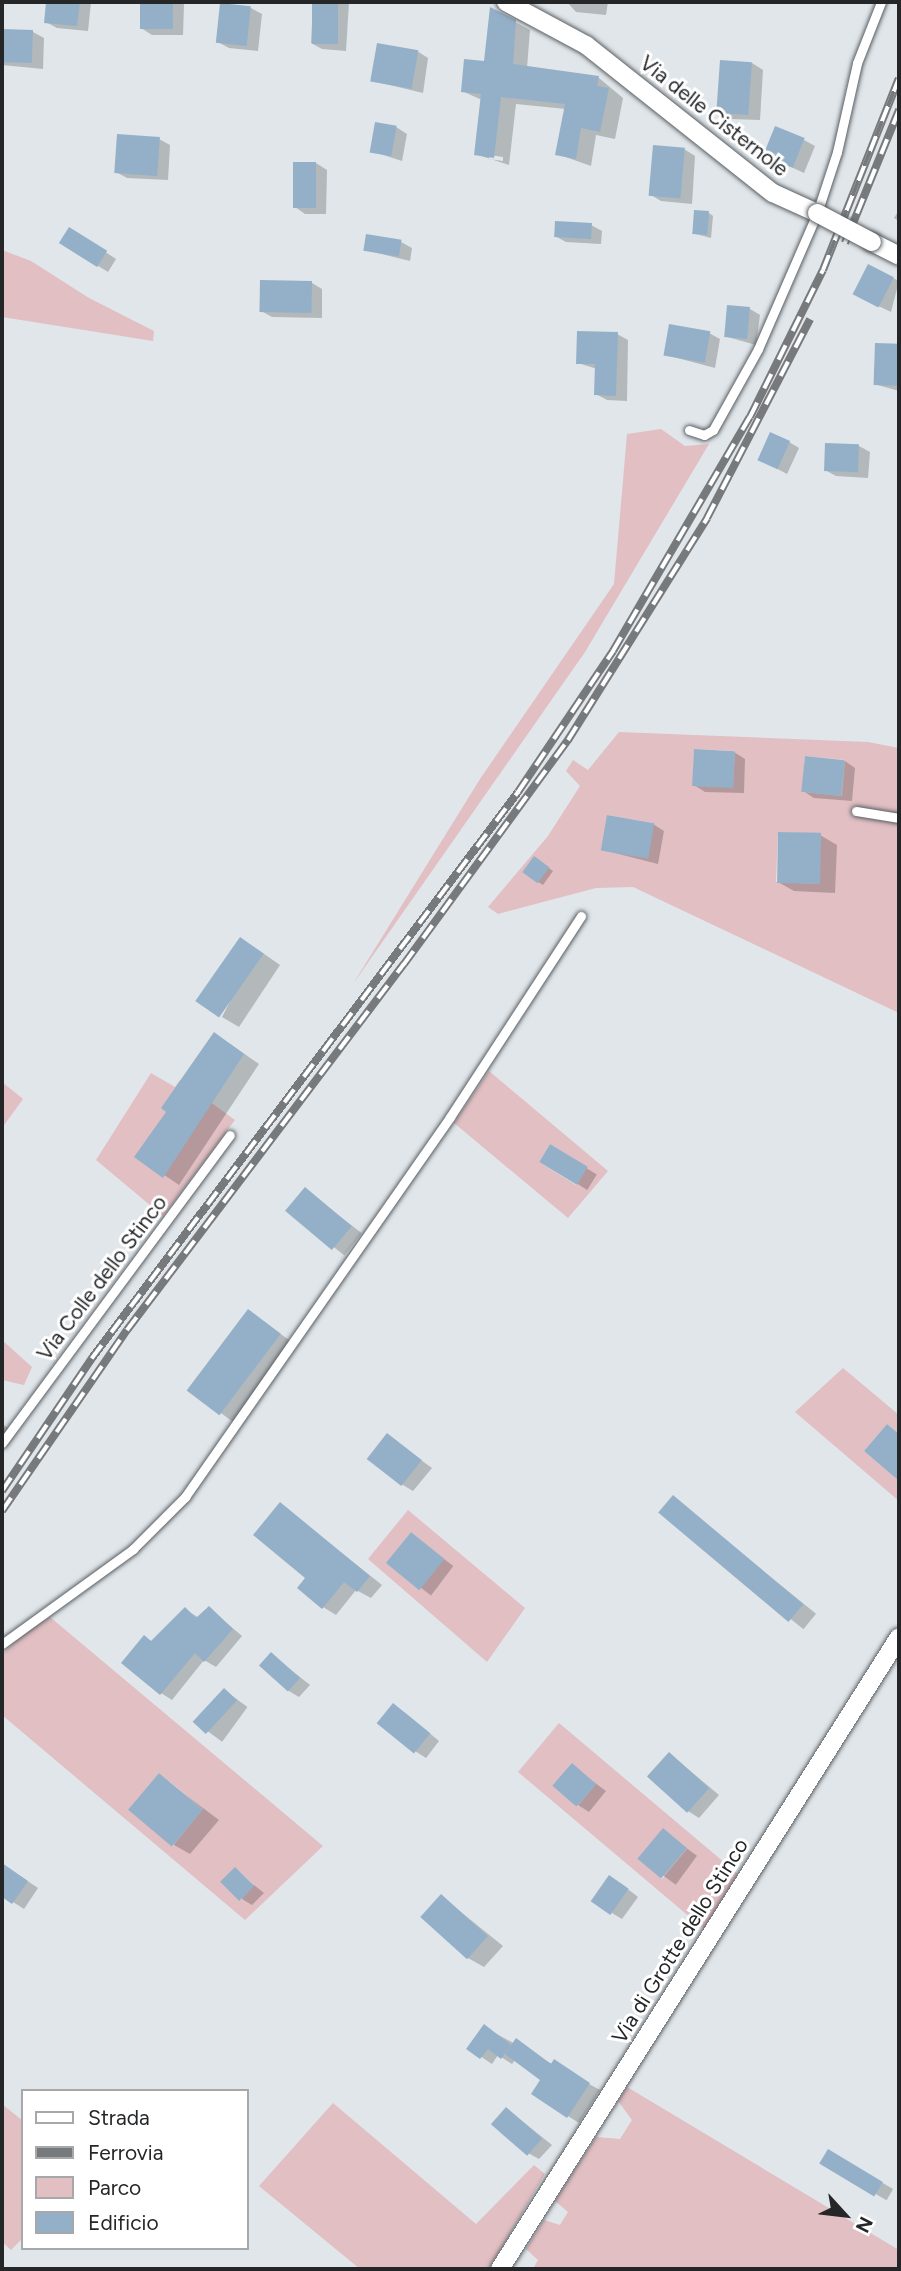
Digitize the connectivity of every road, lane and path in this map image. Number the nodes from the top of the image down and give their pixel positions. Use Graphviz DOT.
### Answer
graph roads {
  1 [pos="506,2"];
  2 [pos="881,2"];
  3 [pos="817,213"];
  4 [pos="899,256"];
  5 [pos="688,430"];
  6 [pos="856,811"];
  7 [pos="899,818"];
  8 [pos="581,916"];
  9 [pos="230,1135"];
  10 [pos="2,1443"];
  11 [pos="899,1637"];
  12 [pos="2,1644"];
  13 [pos="500,2269"];
  1 -- 3 [label="street, Via delle Cisternole"];
  2 -- 3 [label="lane"];
  3 -- 4 [label="street, Via delle Cisternole, bridge"];
  3 -- 5 [label="lane"];
  6 -- 7 [label="lane"];
  8 -- 12 [label="lane"];
  9 -- 10 [label="lane, Via Colle dello Stinco"];
  11 -- 13 [label="street, Via di Grotte dello Stinco"];
}
